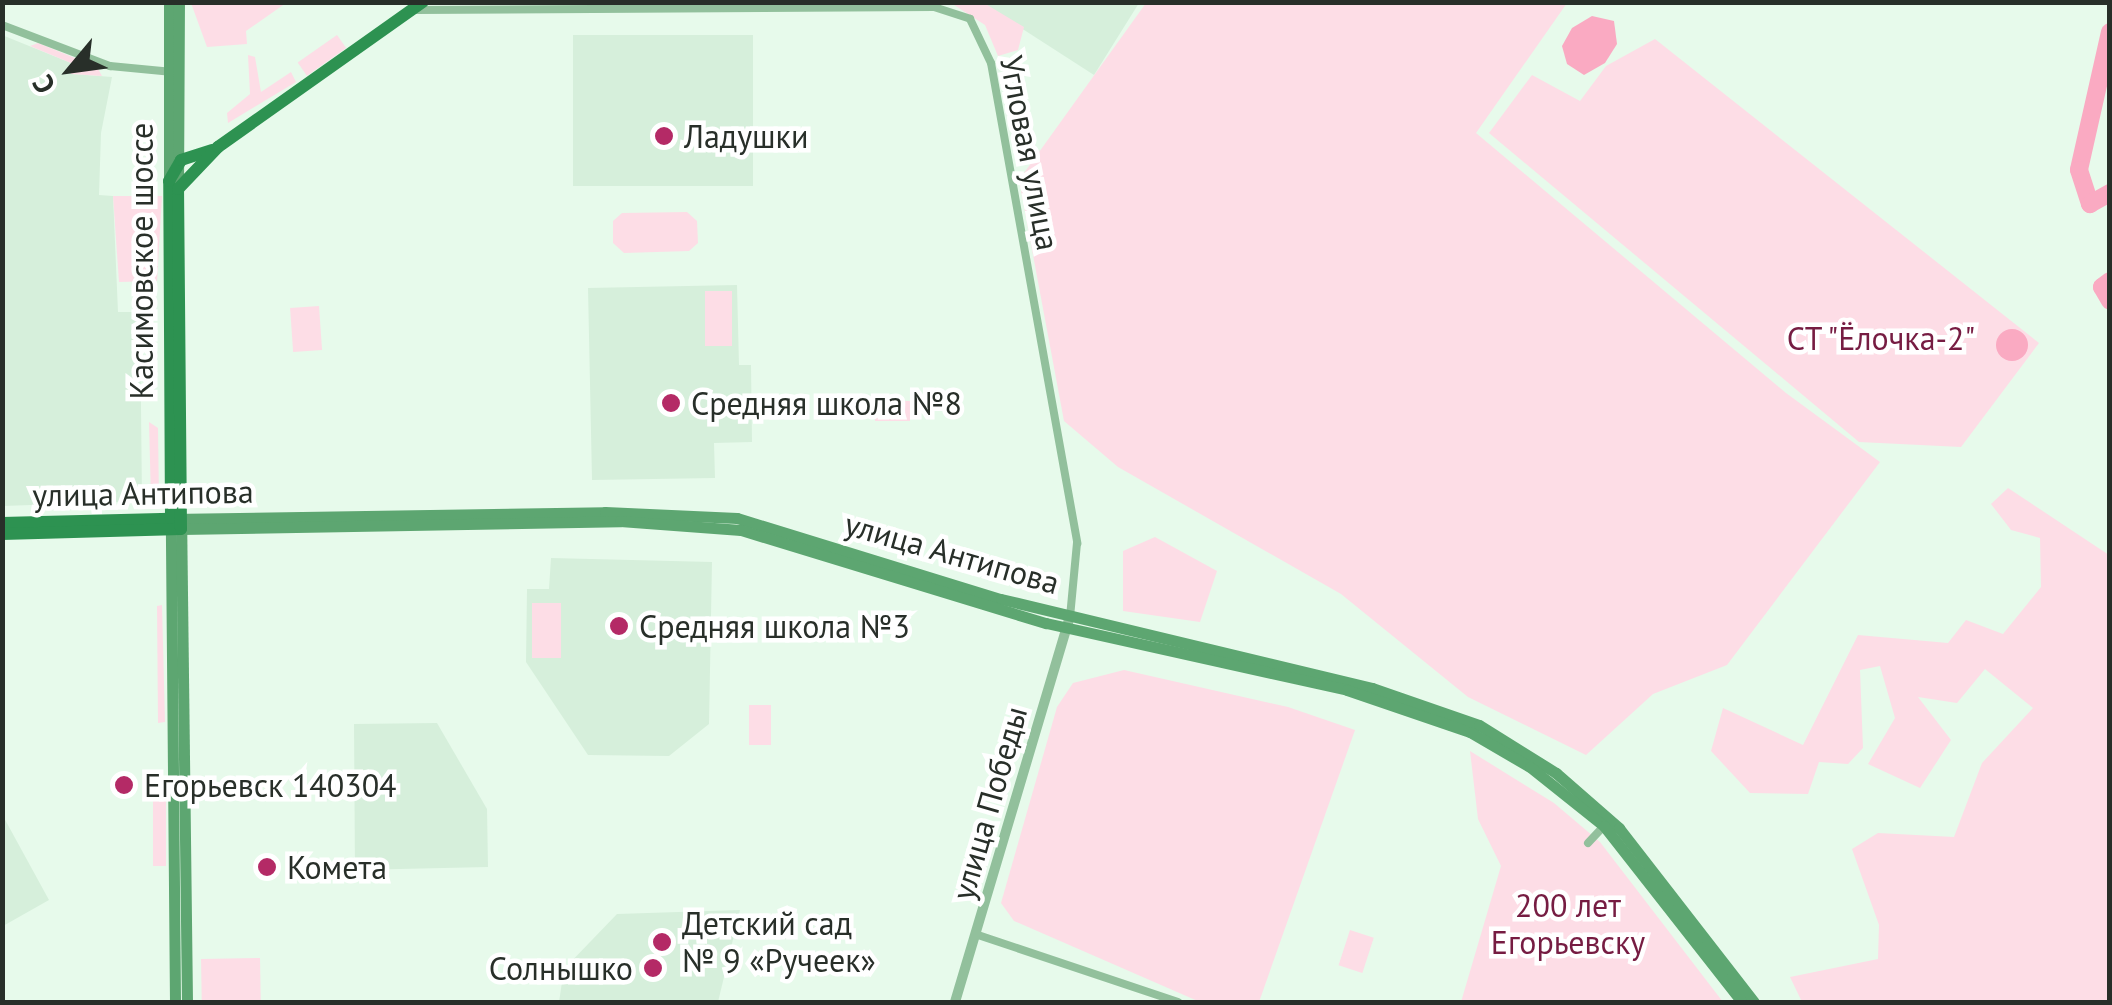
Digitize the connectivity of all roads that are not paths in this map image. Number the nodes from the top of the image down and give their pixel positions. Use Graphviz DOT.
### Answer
graph roads {
  1 [pos="169,2"];
  2 [pos="178,2"];
  3 [pos="417,6"];
  4 [pos="2,25"];
  5 [pos="173,72"];
  6 [pos="177,125"];
  7 [pos="168,142"];
  8 [pos="207,154"];
  9 [pos="178,164"];
  10 [pos="173,185"];
  11 [pos="2,524"];
  12 [pos="176,524"];
  13 [pos="2,534"];
  14 [pos="1068,622"];
  15 [pos="1604,826"];
  16 [pos="1588,843"];
  17 [pos="978,935"];
  18 [pos="180,957"];
  19 [pos="175,1002"];
  20 [pos="187,1002"];
  21 [pos="955,1002"];
  22 [pos="1178,1002"];
  23 [pos="1742,1002"];
  24 [pos="1754,1002"];
  1 -- 5 [label="main road, Касимовское шоссе"];
  2 -- 5 [label="main road, Касимовское шоссе"];
  3 -- 8 [label="main road"];
  3 -- 14 [label="street, Угловая улица"];
  4 -- 5 [label="street"];
  5 -- 6 [label="main road, Касимовское шоссе"];
  5 -- 7 [label="main road, Касимовское шоссе"];
  6 -- 8 [label="main road"];
  6 -- 9 [label="main road, Касимовское шоссе"];
  7 -- 9 [label="main road"];
  7 -- 10 [label="main road, Касимовское шоссе"];
  8 -- 9 [label="main road"];
  8 -- 10 [label="main road"];
  9 -- 10 [label="main road"];
  10 -- 12 [label="main road, Касимовское шоссе"];
  11 -- 12 [label="main road, улица Антипова"];
  12 -- 13 [label="main road, улица Антипова"];
  12 -- 14 [label="main road, улица Антипова"];
  12 -- 18 [label="main road"];
  14 -- 15 [label="main road, улица Антипова"];
  14 -- 17 [label="street, улица Победы"];
  14 -- 24 [label="main road, улица Антипова"];
  15 -- 16 [label="street"];
  15 -- 23 [label="main road, улица Антипова"];
  17 -- 21 [label="street, улица Победы"];
  17 -- 22 [label="street"];
  18 -- 19 [label="main road"];
  18 -- 20 [label="main road"];
}
